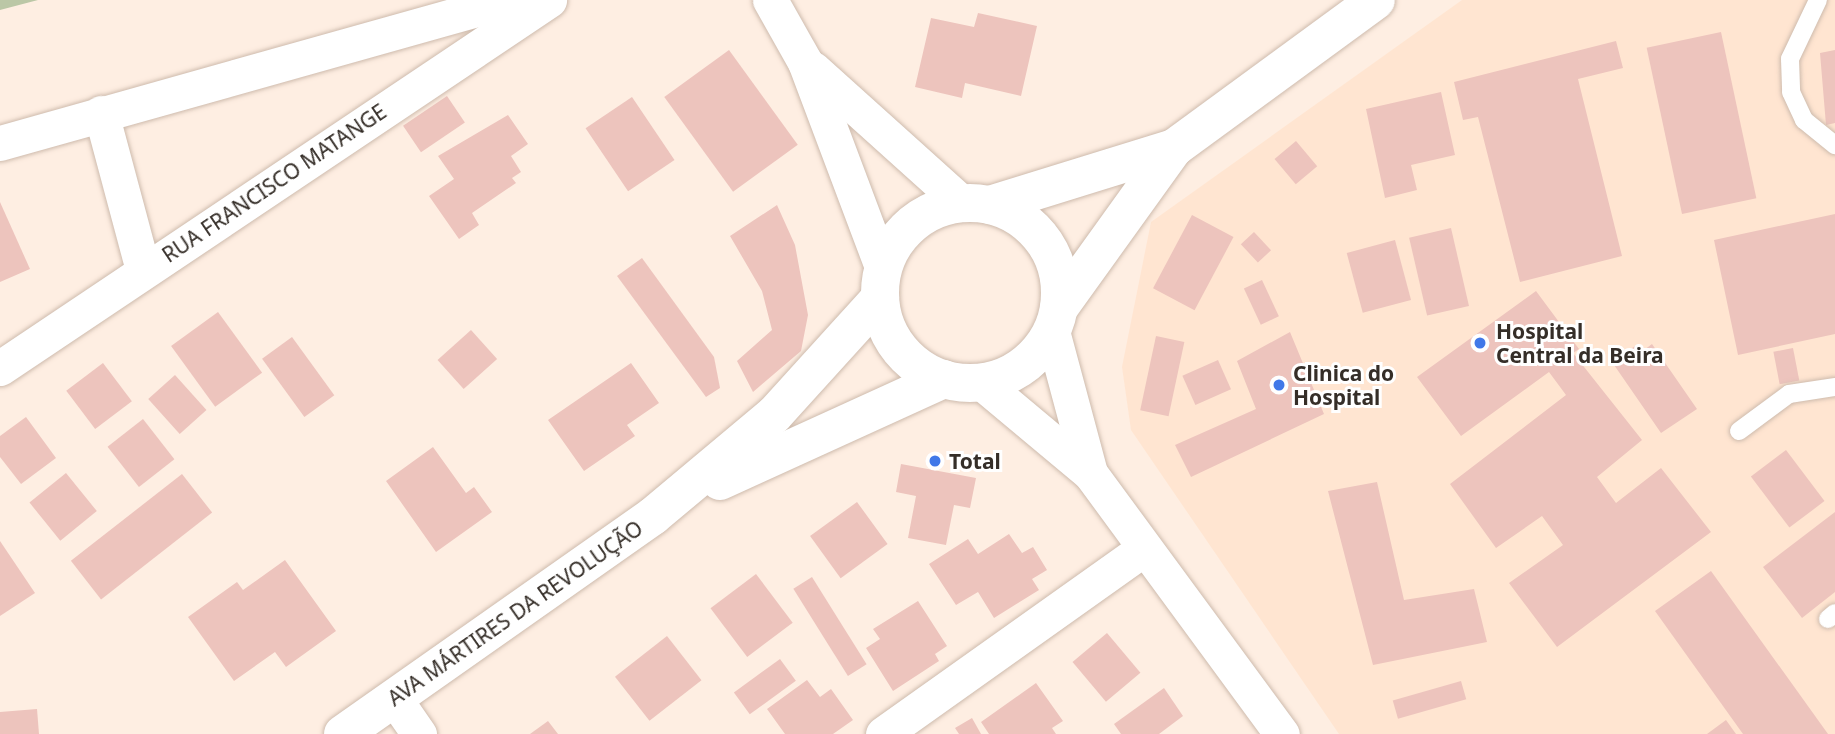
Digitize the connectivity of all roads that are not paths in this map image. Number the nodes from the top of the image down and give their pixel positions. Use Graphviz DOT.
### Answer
graph roads {
  1 [pos="509,0"];
  2 [pos="549,0"];
  3 [pos="770,0"];
  4 [pos="1376,0"];
  5 [pos="1818,0"];
  6 [pos="805,62"];
  7 [pos="101,113"];
  8 [pos="0,143"];
  9 [pos="1835,145"];
  10 [pos="1174,148"];
  11 [pos="976,204"];
  12 [pos="143,270"];
  13 [pos="881,284"];
  14 [pos="1055,319"];
  15 [pos="0,368"];
  16 [pos="962,380"];
  17 [pos="1835,387"];
  18 [pos="1739,431"];
  19 [pos="1090,473"];
  20 [pos="653,516"];
  21 [pos="1143,549"];
  22 [pos="394,698"];
  23 [pos="342,734"];
  24 [pos="419,734"];
  25 [pos="883,734"];
  26 [pos="1282,734"];
  1 -- 7 [label="street"];
  2 -- 12 [label="street, RUA FRANCISCO MATANGE"];
  3 -- 6 [label="street"];
  4 -- 10 [label="street"];
  5 -- 9 [label="lane"];
  6 -- 11 [label="street"];
  6 -- 13 [label="street"];
  7 -- 8 [label="street"];
  7 -- 12 [label="street"];
  10 -- 11 [label="street"];
  10 -- 14 [label="street"];
  11 -- 13 [label="street"];
  11 -- 14 [label="street"];
  12 -- 15 [label="street, RUA FRANCISCO MATANGE"];
  13 -- 16 [label="street"];
  13 -- 20 [label="street"];
  14 -- 16 [label="street"];
  14 -- 19 [label="street"];
  16 -- 19 [label="street"];
  16 -- 20 [label="street"];
  17 -- 18 [label="lane"];
  19 -- 21 [label="street"];
  20 -- 22 [label="street, AVA MÁRTIRES DA REVOLUÇÃO"];
  21 -- 25 [label="street"];
  21 -- 26 [label="street"];
  22 -- 23 [label="street, AVA MÁRTIRES DA REVOLUÇÃO"];
  22 -- 24 [label="street"];
}
